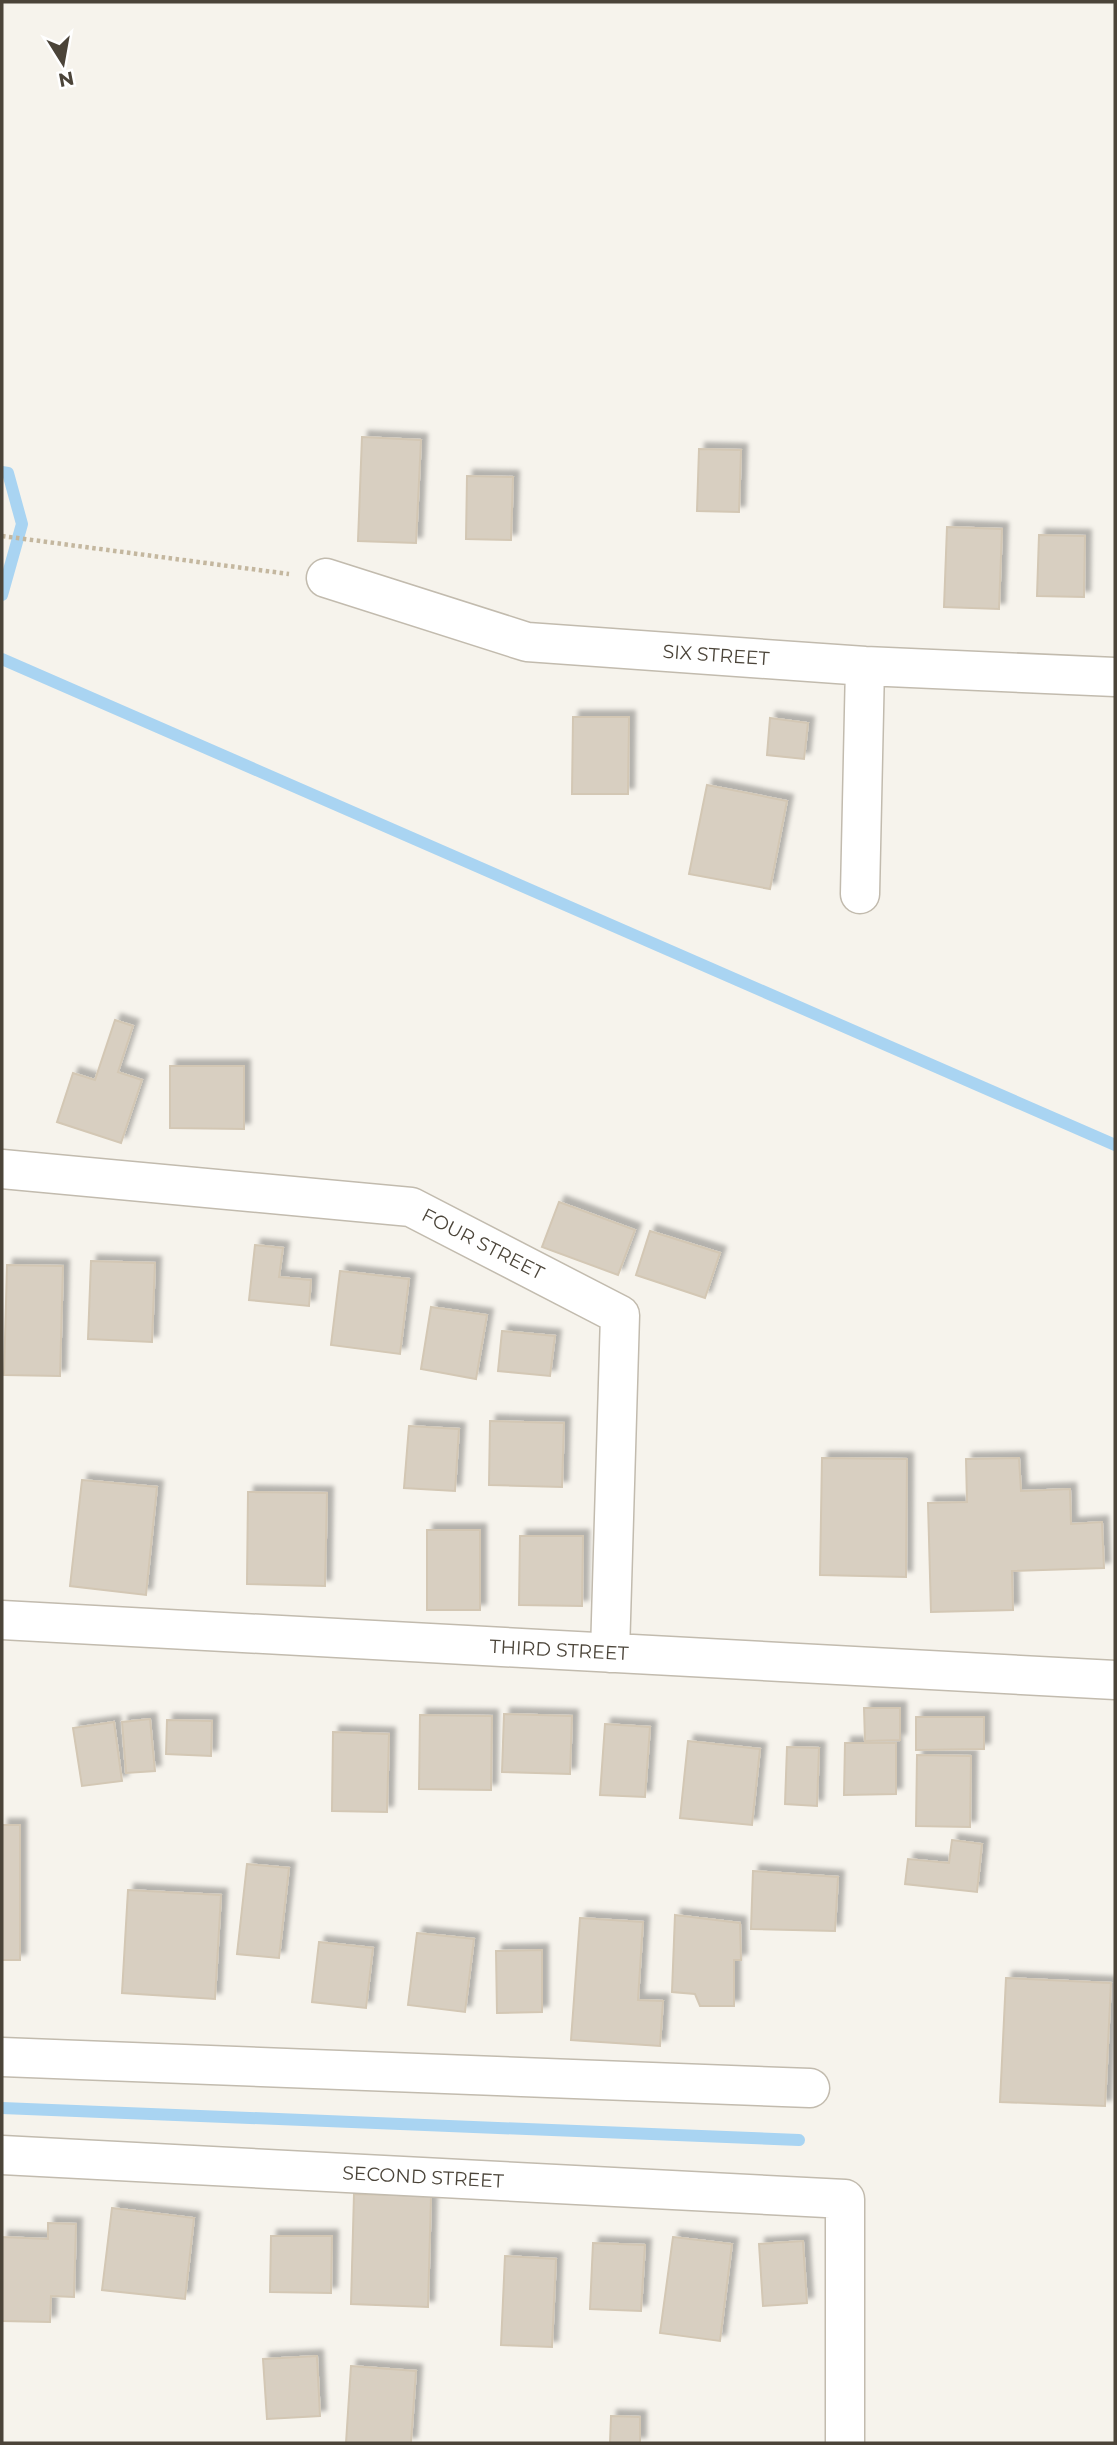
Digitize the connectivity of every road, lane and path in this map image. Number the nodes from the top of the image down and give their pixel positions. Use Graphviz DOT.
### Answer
graph roads {
  1 [pos="2,536"];
  2 [pos="326,579"];
  3 [pos="865,666"];
  4 [pos="1115,677"];
  5 [pos="860,894"];
  6 [pos="2,1169"];
  7 [pos="2,1620"];
  8 [pos="610,1653"];
  9 [pos="1115,1680"];
  10 [pos="2,2057"];
  11 [pos="810,2088"];
  12 [pos="2,2155"];
  13 [pos="845,2443"];
  1 -- 2 [label="path"];
  2 -- 3 [label="street, SIX STREET"];
  3 -- 4 [label="street, SIX STREET"];
  3 -- 5 [label="street"];
  6 -- 8 [label="street, FOUR STREET"];
  7 -- 8 [label="street, THIRD STREET"];
  8 -- 9 [label="street, THIRD STREET"];
  10 -- 11 [label="street"];
  12 -- 13 [label="street, SECOND STREET"];
}
